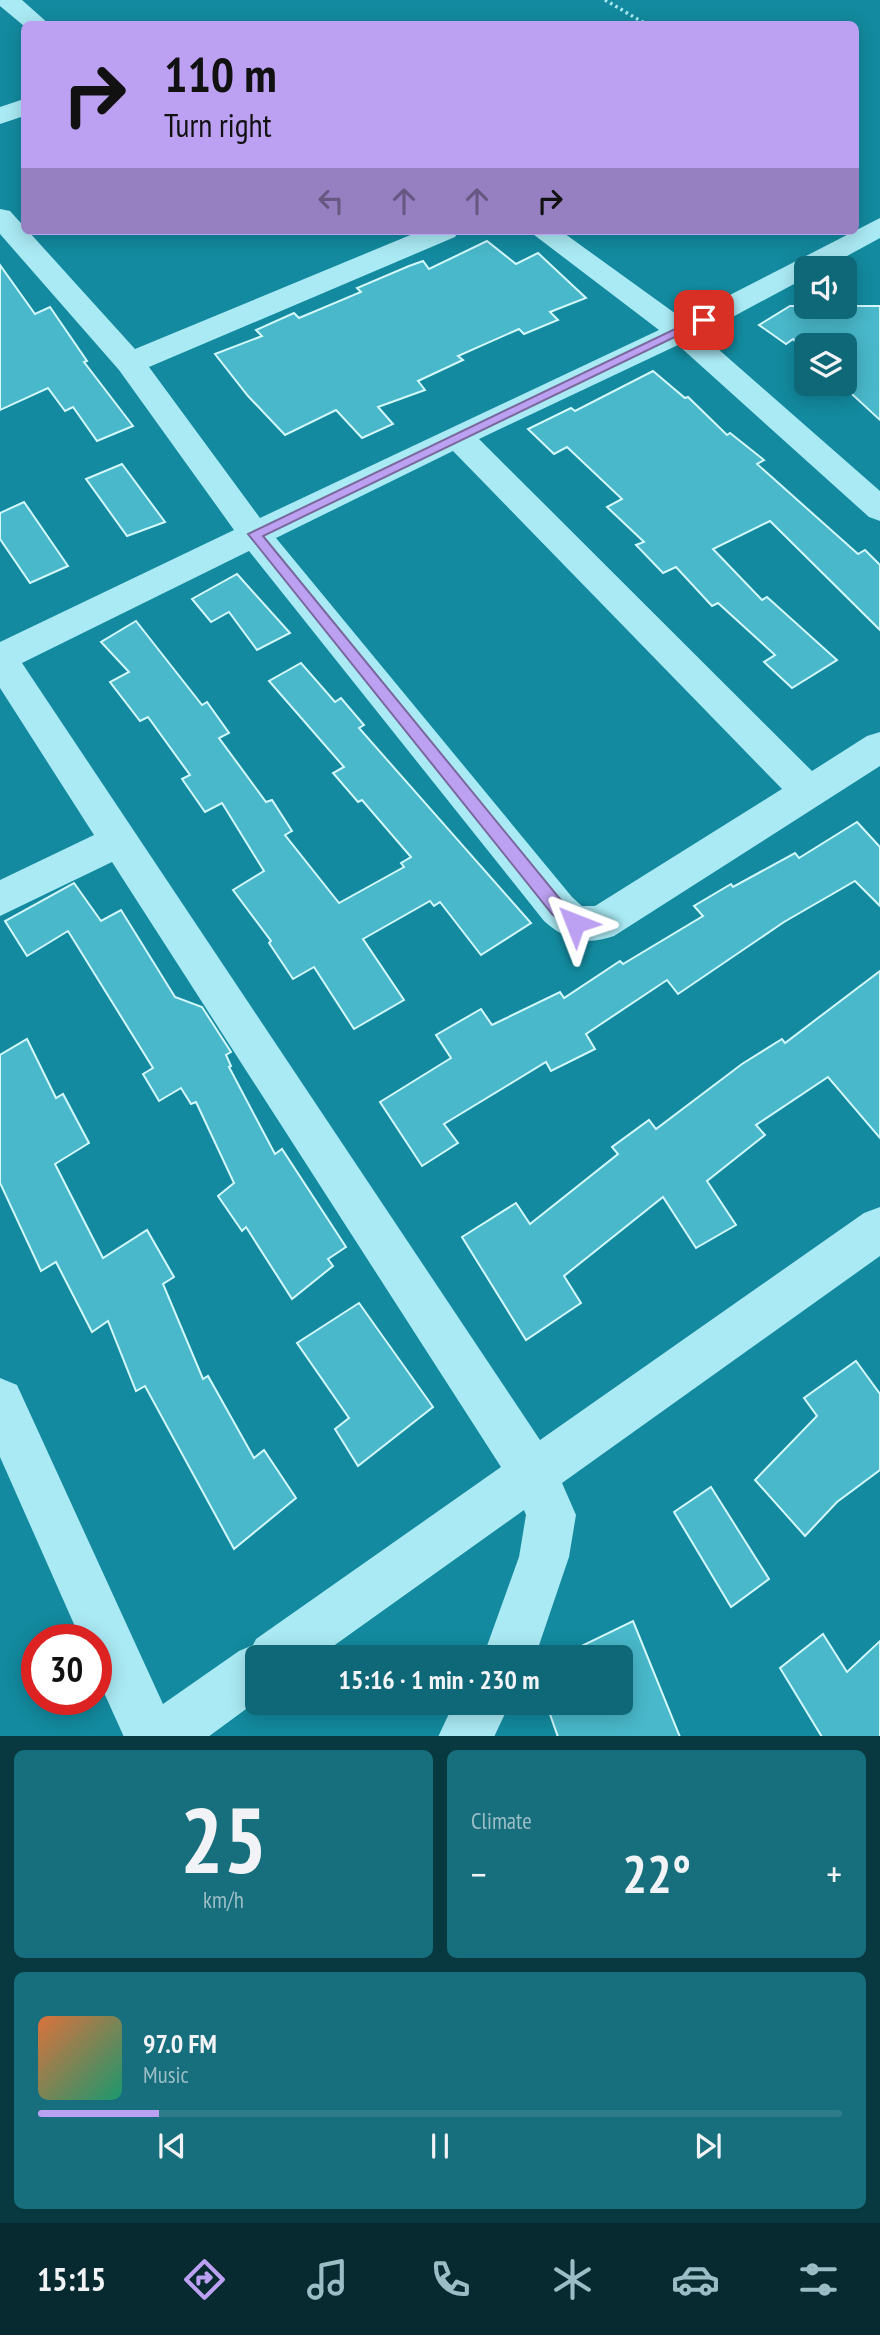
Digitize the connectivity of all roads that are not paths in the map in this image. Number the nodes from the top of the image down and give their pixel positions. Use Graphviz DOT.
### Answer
graph roads {
  1 [pos="7,0"];
  2 [pos="33,21"];
  3 [pos="21,108"];
  4 [pos="0,116"];
  5 [pos="0,217"];
  6 [pos="435,235"];
  7 [pos="548,235"];
  8 [pos="876,236"];
  9 [pos="681,332"];
  10 [pos="130,363"];
  11 [pos="457,436"];
  12 [pos="880,509"];
  13 [pos="254,534"];
  14 [pos="0,659"];
  15 [pos="880,747"];
  16 [pos="809,792"];
  17 [pos="119,841"];
  18 [pos="0,900"];
  19 [pos="880,1229"];
  20 [pos="0,1402"];
  21 [pos="534,1474"];
  22 [pos="291,1645"];
  23 [pos="513,1645"];
  24 [pos="245,1678"];
  25 [pos="477,1715"];
  26 [pos="152,1736"];
  27 [pos="163,1736"];
  28 [pos="465,1736"];
  1 -- 2 [label="street"];
  3 -- 4 [label="street"];
  5 -- 10 [label="street"];
  6 -- 10 [label="street"];
  7 -- 9 [label="street"];
  8 -- 9 [label="street"];
  9 -- 11 [label="street"];
  9 -- 12 [label="street"];
  10 -- 13 [label="street"];
  11 -- 13 [label="street"];
  11 -- 16 [label="street"];
  13 -- 14 [label="street"];
  13 -- 16 [label="street"];
  14 -- 17 [label="street"];
  15 -- 16 [label="street"];
  17 -- 18 [label="street"];
  17 -- 21 [label="street"];
  19 -- 21 [label="street"];
  20 -- 26 [label="street"];
  21 -- 22 [label="street"];
  21 -- 23 [label="street"];
  24 -- 27 [label="street"];
  25 -- 28 [label="street"];
}
